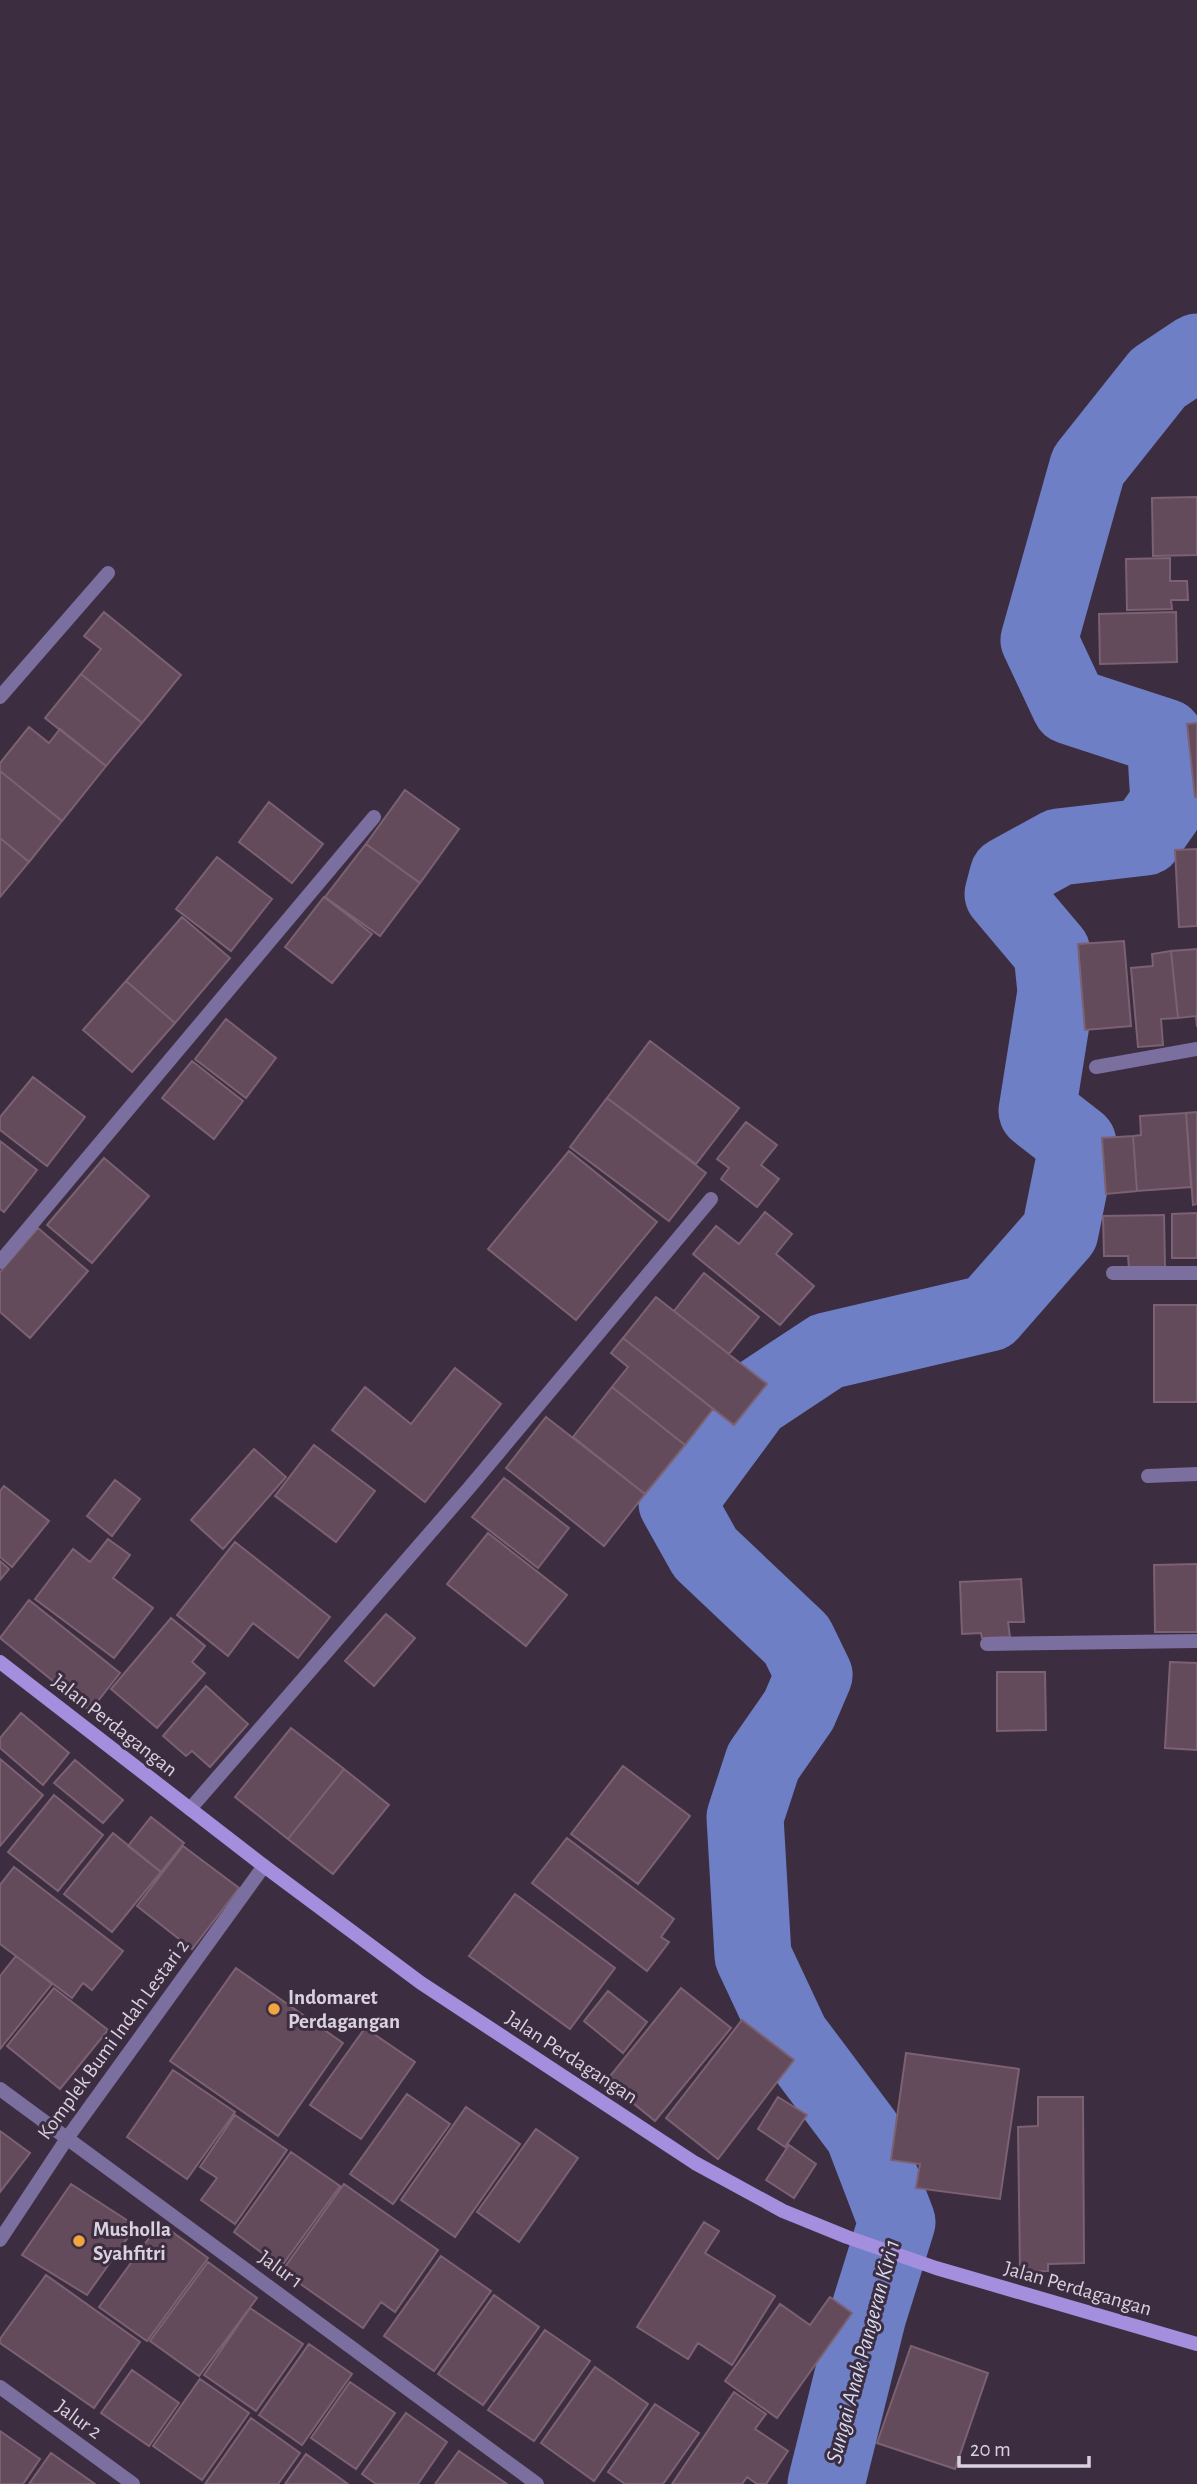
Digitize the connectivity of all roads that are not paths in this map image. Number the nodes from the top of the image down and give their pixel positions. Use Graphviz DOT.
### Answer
graph roads {
  1 [pos="108,572"];
  2 [pos="0,697"];
  3 [pos="374,817"];
  4 [pos="1197,1049"];
  5 [pos="1096,1067"];
  6 [pos="711,1199"];
  7 [pos="0,1262"];
  8 [pos="1113,1273"];
  9 [pos="1197,1273"];
  10 [pos="1197,1474"];
  11 [pos="1148,1476"];
  12 [pos="1197,1641"];
  13 [pos="987,1644"];
  14 [pos="0,1662"];
  15 [pos="190,1809"];
  16 [pos="264,1866"];
  17 [pos="0,2089"];
  18 [pos="68,2137"];
  19 [pos="0,2239"];
  20 [pos="1197,2344"];
  21 [pos="0,2387"];
  22 [pos="133,2484"];
  23 [pos="537,2484"];
  1 -- 2 [label="street"];
  3 -- 7 [label="street"];
  4 -- 5 [label="street"];
  6 -- 15 [label="street"];
  8 -- 9 [label="street"];
  10 -- 11 [label="street"];
  12 -- 13 [label="street"];
  14 -- 15 [label="street, Jalan Perdagangan"];
  15 -- 16 [label="street, Jalan Perdagangan"];
  16 -- 18 [label="street, Komplek Bumi Indah Lestari 2"];
  16 -- 20 [label="street, Jalan Perdagangan"];
  17 -- 18 [label="street, Jalur 1"];
  18 -- 19 [label="street, Komplek Bumi Indah Lestari 2"];
  18 -- 23 [label="street, Jalur 1"];
  21 -- 22 [label="street, Jalur 2"];
}
